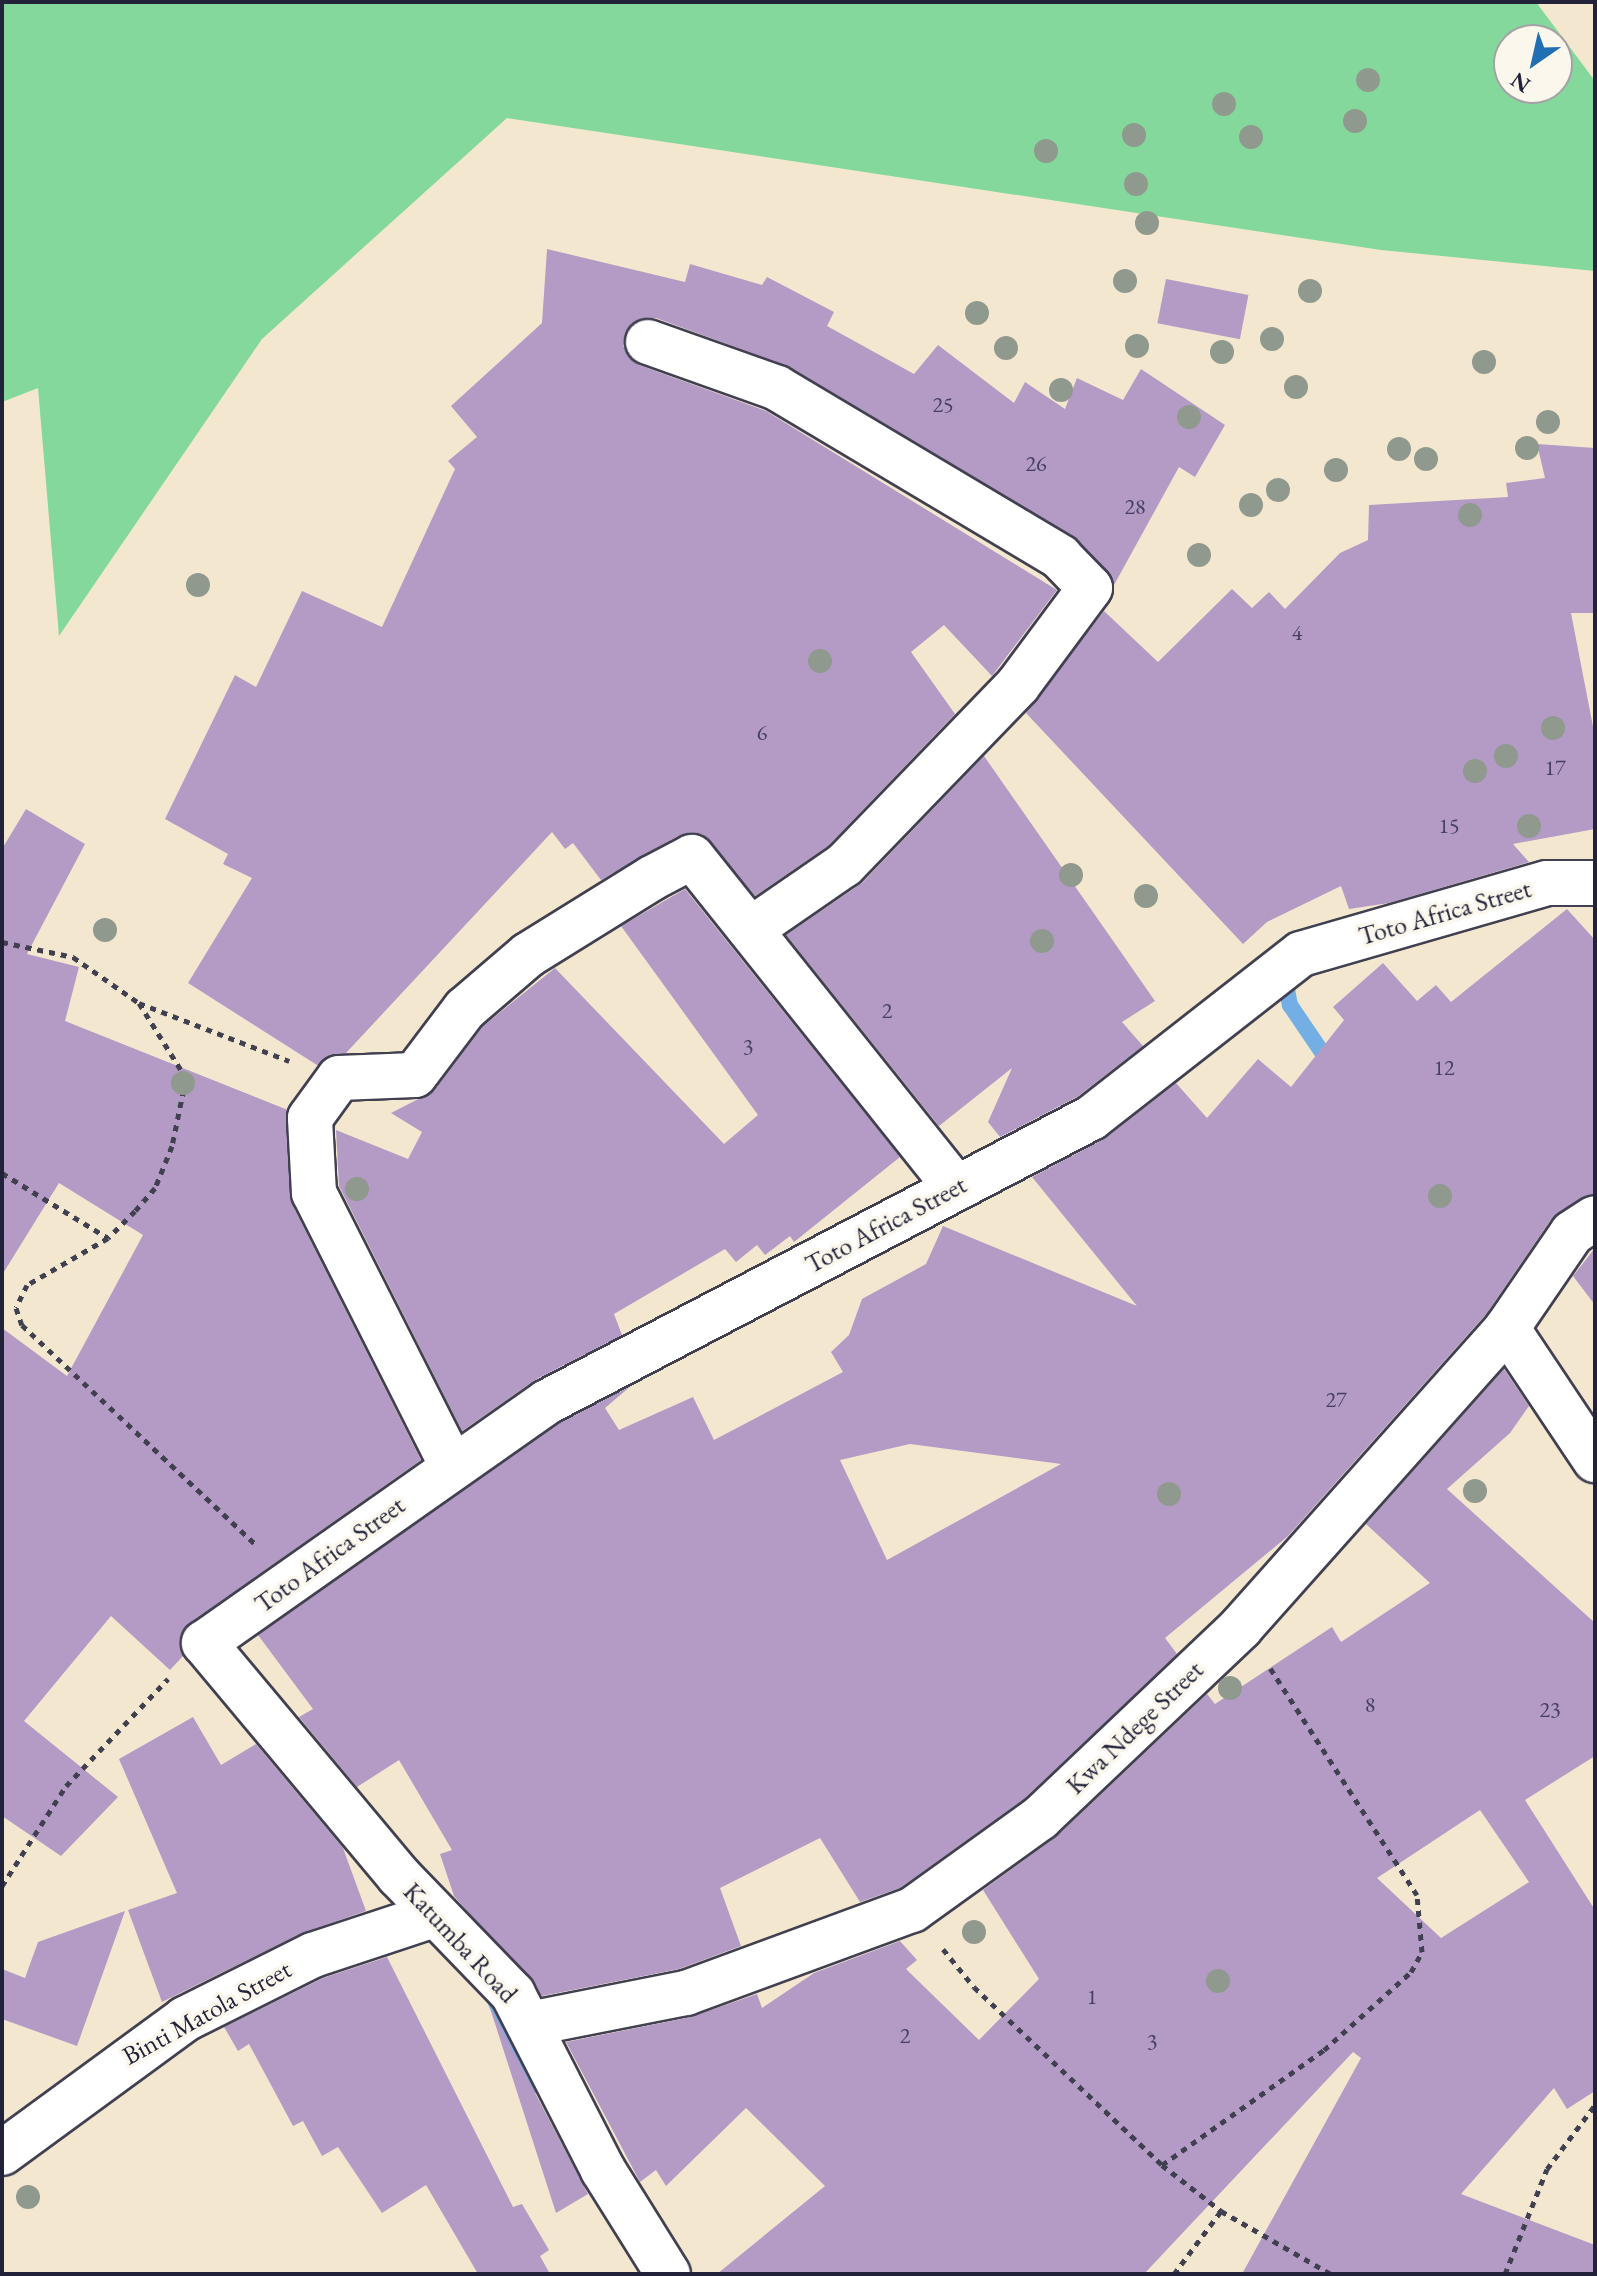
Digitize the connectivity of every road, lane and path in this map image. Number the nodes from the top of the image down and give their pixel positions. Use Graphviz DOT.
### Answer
graph roads {
  1 [pos="648,342"];
  2 [pos="1595,883"];
  3 [pos="754,927"];
  4 [pos="2,942"];
  5 [pos="139,1003"];
  6 [pos="339,1078"];
  7 [pos="2,1173"];
  8 [pos="956,1188"];
  9 [pos="1595,1218"];
  10 [pos="108,1238"];
  11 [pos="1507,1328"];
  12 [pos="1595,1460"];
  13 [pos="451,1464"];
  14 [pos="297,1583"];
  15 [pos="1241,1627"];
  16 [pos="204,1643"];
  17 [pos="2,1886"];
  18 [pos="912,1910"];
  19 [pos="434,1915"];
  20 [pos="529,2024"];
  21 [pos="1595,2105"];
  22 [pos="2,2153"];
  23 [pos="1162,2165"];
  24 [pos="1221,2211"];
  25 [pos="668,2274"];
  26 [pos="1174,2274"];
  27 [pos="1331,2274"];
  28 [pos="1505,2274"];
  1 -- 3 [label="street"];
  2 -- 8 [label="street, Toto Africa Street"];
  3 -- 6 [label="street"];
  3 -- 8 [label="street"];
  4 -- 5 [label="path"];
  5 -- 6 [label="path"];
  5 -- 10 [label="path"];
  6 -- 13 [label="street"];
  7 -- 10 [label="path"];
  8 -- 13 [label="street, Toto Africa Street"];
  9 -- 11 [label="street, Kwa Ndege Street"];
  10 -- 14 [label="path"];
  11 -- 12 [label="street"];
  11 -- 15 [label="street, Kwa Ndege Street"];
  13 -- 14 [label="street, Toto Africa Street"];
  14 -- 16 [label="street, Toto Africa Street"];
  15 -- 18 [label="street, Kwa Ndege Street"];
  15 -- 23 [label="path"];
  16 -- 17 [label="path"];
  16 -- 19 [label="street, Katumba Road"];
  18 -- 20 [label="street, Kwa Ndege Street"];
  18 -- 23 [label="path"];
  19 -- 20 [label="street, Katumba Road"];
  19 -- 22 [label="street, Binti Matola Street"];
  20 -- 25 [label="street, Katumba Road"];
  21 -- 28 [label="path"];
  23 -- 24 [label="path"];
  24 -- 26 [label="path"];
  24 -- 27 [label="path"];
}
